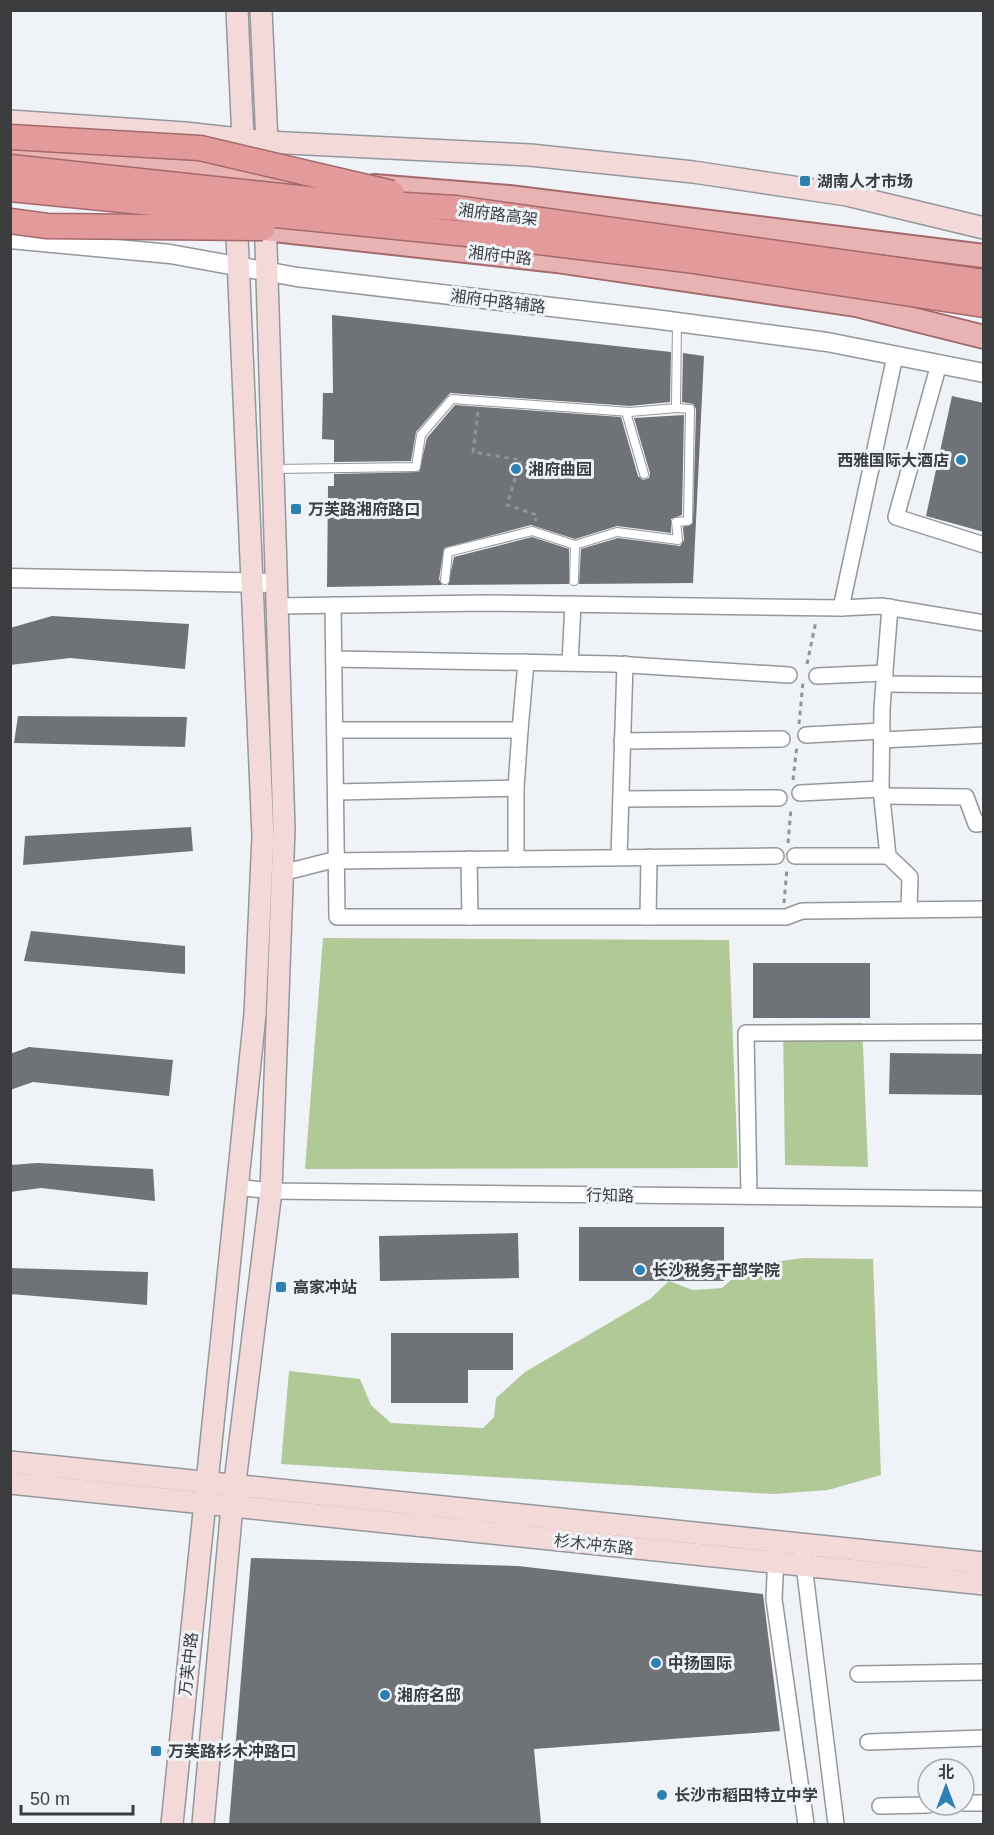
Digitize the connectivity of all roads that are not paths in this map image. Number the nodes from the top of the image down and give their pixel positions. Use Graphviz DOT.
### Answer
graph roads {
  1 [pos="237,10"];
  2 [pos="261,10"];
  3 [pos="10,121"];
  4 [pos="10,137"];
  5 [pos="243,139"];
  6 [pos="267,142"];
  7 [pos="10,153"];
  8 [pos="10,167"];
  9 [pos="232,176"];
  10 [pos="263,177"];
  11 [pos="10,189"];
  12 [pos="456,208"];
  13 [pos="10,216"];
  14 [pos="10,221"];
  15 [pos="237,226"];
  16 [pos="984,228"];
  17 [pos="266,229"];
  18 [pos="426,229"];
  19 [pos="10,239"];
  20 [pos="984,256"];
  21 [pos="240,267"];
  22 [pos="269,273"];
  23 [pos="984,282"];
  24 [pos="984,305"];
  25 [pos="677,322"];
  26 [pos="984,337"];
  27 [pos="895,356"];
  28 [pos="939,364"];
  29 [pos="984,374"];
  30 [pos="676,408"];
  31 [pos="626,412"];
  32 [pos="273,469"];
  33 [pos="644,474"];
  34 [pos="574,545"];
  35 [pos="984,545"];
  36 [pos="10,578"];
  37 [pos="445,580"];
  38 [pos="574,581"];
  39 [pos="252,583"];
  40 [pos="276,583"];
  41 [pos="573,604"];
  42 [pos="333,605"];
  43 [pos="277,606"];
  44 [pos="890,607"];
  45 [pos="842,608"];
  46 [pos="984,623"];
  47 [pos="334,659"];
  48 [pos="526,662"];
  49 [pos="570,663"];
  50 [pos="625,664"];
  51 [pos="884,678"];
  52 [pos="984,685"];
  53 [pos="335,729"];
  54 [pos="520,730"];
  55 [pos="801,732"];
  56 [pos="984,735"];
  57 [pos="882,736"];
  58 [pos="782,739"];
  59 [pos="622,741"];
  60 [pos="516,788"];
  61 [pos="336,792"];
  62 [pos="882,793"];
  63 [pos="621,799"];
  64 [pos="984,823"];
  65 [pos="888,856"];
  66 [pos="619,857"];
  67 [pos="649,857"];
  68 [pos="469,859"];
  69 [pos="516,859"];
  70 [pos="337,861"];
  71 [pos="282,873"];
  72 [pos="909,908"];
  73 [pos="984,909"];
  74 [pos="470,917"];
  75 [pos="648,917"];
  76 [pos="984,1032"];
  77 [pos="237,1187"];
  78 [pos="271,1191"];
  79 [pos="750,1196"];
  80 [pos="984,1199"];
  81 [pos="10,1462"];
  82 [pos="10,1483"];
  83 [pos="205,1493"];
  84 [pos="234,1496"];
  85 [pos="776,1552"];
  86 [pos="803,1555"];
  87 [pos="984,1563"];
  88 [pos="984,1584"];
  89 [pos="984,1672"];
  90 [pos="858,1674"];
  91 [pos="984,1738"];
  92 [pos="868,1742"];
  93 [pos="916,1804"];
  94 [pos="880,1806"];
  95 [pos="172,1824"];
  96 [pos="203,1824"];
  97 [pos="806,1824"];
  98 [pos="836,1824"];
  1 -- 5 [label="main road"];
  2 -- 6 [label="main road, 万芙中路"];
  3 -- 5 [label="main road"];
  4 -- 12 [label="highway, bridge"];
  5 -- 6 [label="main road"];
  5 -- 9 [label="main road"];
  6 -- 10 [label="main road, 万芙中路"];
  6 -- 16 [label="main road"];
  7 -- 9 [label="main road"];
  8 -- 12 [label="highway, 湘府路高架, bridge"];
  9 -- 10 [label="main road"];
  9 -- 15 [label="main road, 万芙中路"];
  10 -- 17 [label="main road, 万芙中路"];
  10 -- 20 [label="main road"];
  11 -- 18 [label="highway, 湘府路高架, bridge"];
  12 -- 23 [label="highway, 湘府路高架, bridge"];
  13 -- 15 [label="main road, 湘府中路"];
  14 -- 18 [label="highway, bridge"];
  15 -- 17 [label="main road, 湘府中路"];
  15 -- 21 [label="main road, 万芙中路"];
  17 -- 22 [label="main road, 万芙中路"];
  17 -- 26 [label="main road, 湘府中路"];
  18 -- 24 [label="highway, 湘府路高架, bridge"];
  19 -- 21 [label="street, 湘府中路辅路"];
  21 -- 22 [label="street, 湘府中路辅路"];
  21 -- 39 [label="main road, 万芙中路"];
  22 -- 25 [label="street, 湘府中路辅路"];
  22 -- 32 [label="main road, 万芙中路"];
  25 -- 27 [label="street, 湘府中路辅路"];
  25 -- 30 [label="lane"];
  27 -- 28 [label="street, 湘府中路辅路"];
  27 -- 45 [label="street"];
  28 -- 29 [label="street, 湘府中路辅路"];
  28 -- 35 [label="street"];
  30 -- 31 [label="lane"];
  30 -- 34 [label="lane"];
  31 -- 32 [label="lane"];
  31 -- 33 [label="lane"];
  32 -- 40 [label="main road, 万芙中路"];
  34 -- 37 [label="lane"];
  34 -- 38 [label="lane"];
  36 -- 39 [label="street"];
  39 -- 40 [label="street"];
  39 -- 77 [label="main road, 万芙中路"];
  40 -- 43 [label="main road, 万芙中路"];
  41 -- 42 [label="street"];
  41 -- 45 [label="street"];
  41 -- 49 [label="street"];
  42 -- 43 [label="street"];
  42 -- 47 [label="street"];
  43 -- 71 [label="main road, 万芙中路"];
  44 -- 45 [label="street"];
  44 -- 46 [label="street"];
  44 -- 51 [label="street"];
  47 -- 48 [label="street"];
  47 -- 53 [label="street"];
  48 -- 49 [label="street"];
  48 -- 54 [label="street"];
  49 -- 50 [label="street"];
  50 -- 51 [label="street"];
  50 -- 59 [label="street"];
  51 -- 52 [label="street"];
  51 -- 57 [label="street"];
  53 -- 54 [label="street"];
  53 -- 61 [label="street"];
  54 -- 60 [label="street"];
  55 -- 57 [label="street"];
  56 -- 57 [label="street"];
  57 -- 62 [label="street"];
  58 -- 59 [label="street"];
  59 -- 63 [label="street"];
  60 -- 61 [label="street"];
  60 -- 69 [label="street"];
  61 -- 70 [label="street"];
  62 -- 63 [label="street"];
  62 -- 64 [label="street"];
  62 -- 65 [label="street"];
  63 -- 66 [label="street"];
  65 -- 67 [label="street"];
  65 -- 72 [label="street"];
  66 -- 67 [label="street"];
  66 -- 69 [label="street"];
  67 -- 75 [label="street"];
  68 -- 69 [label="street"];
  68 -- 70 [label="street"];
  68 -- 74 [label="street"];
  70 -- 71 [label="street"];
  70 -- 74 [label="street"];
  71 -- 78 [label="main road, 万芙中路"];
  72 -- 73 [label="street"];
  72 -- 75 [label="street"];
  74 -- 75 [label="street"];
  76 -- 79 [label="street"];
  77 -- 78 [label="street, 行知路"];
  77 -- 83 [label="main road, 万芙中路"];
  78 -- 79 [label="street, 行知路"];
  78 -- 84 [label="main road, 万芙中路"];
  79 -- 80 [label="street, 行知路"];
  81 -- 83 [label="main road"];
  82 -- 83 [label="main road"];
  83 -- 84 [label="main road, 杉木冲东路"];
  83 -- 95 [label="main road, 万芙中路"];
  84 -- 85 [label="main road, 杉木冲东路"];
  84 -- 96 [label="main road, 万芙中路"];
  85 -- 86 [label="main road, 杉木冲东路"];
  85 -- 97 [label="street"];
  86 -- 87 [label="main road, 杉木冲东路"];
  86 -- 88 [label="main road, 杉木冲东路"];
  86 -- 98 [label="street"];
  89 -- 90 [label="street"];
  91 -- 92 [label="street"];
  93 -- 94 [label="street"];
}
